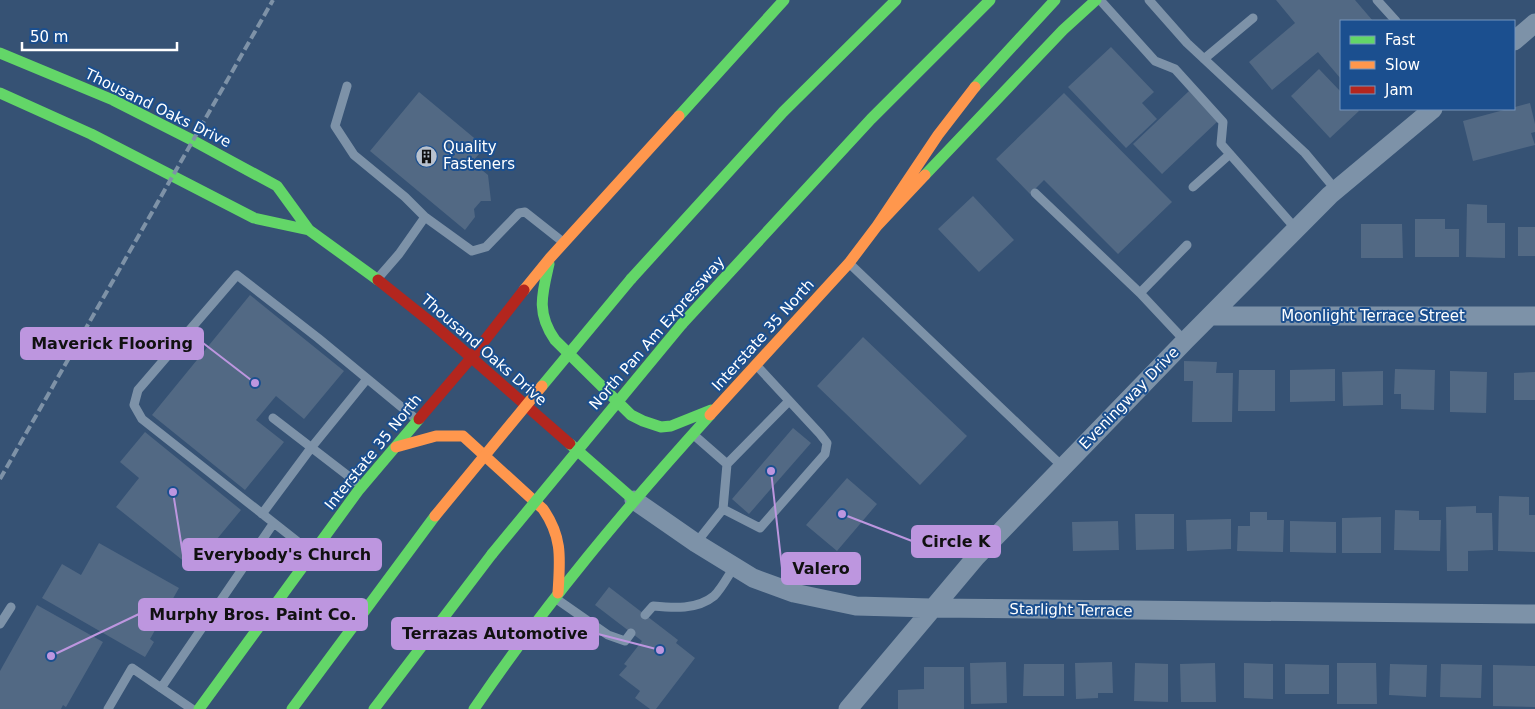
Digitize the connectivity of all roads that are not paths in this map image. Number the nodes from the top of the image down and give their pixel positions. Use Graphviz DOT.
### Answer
graph roads {
  1 [pos="784,0"];
  2 [pos="896,0"];
  3 [pos="990,0"];
  4 [pos="1055,0"];
  5 [pos="1098,0"];
  6 [pos="1149,0"];
  7 [pos="1377,0"];
  8 [pos="1253,18"];
  9 [pos="1395,20"];
  10 [pos="1535,23"];
  11 [pos="1515,40"];
  12 [pos="0,53"];
  13 [pos="1204,59"];
  14 [pos="347,86"];
  15 [pos="0,93"];
  16 [pos="1432,110"];
  17 [pos="1230,154"];
  18 [pos="1194,187"];
  19 [pos="1336,190"];
  20 [pos="1035,193"];
  21 [pos="425,217"];
  22 [pos="877,226"];
  23 [pos="1296,229"];
  24 [pos="309,230"];
  25 [pos="564,243"];
  26 [pos="1187,245"];
  27 [pos="550,258"];
  28 [pos="849,263"];
  29 [pos="377,279"];
  30 [pos="1140,293"];
  31 [pos="1211,316"];
  32 [pos="1535,316"];
  33 [pos="1185,341"];
  34 [pos="471,358"];
  35 [pos="756,365"];
  36 [pos="368,379"];
  37 [pos="789,401"];
  38 [pos="718,407"];
  39 [pos="273,418"];
  40 [pos="418,421"];
  41 [pos="693,434"];
  42 [pos="396,447"];
  43 [pos="311,448"];
  44 [pos="727,464"];
  45 [pos="1063,467"];
  46 [pos="362,487"];
  47 [pos="634,500"];
  48 [pos="722,509"];
  49 [pos="262,514"];
  50 [pos="273,524"];
  51 [pos="696,543"];
  52 [pos="312,553"];
  53 [pos="734,567"];
  54 [pos="557,596"];
  55 [pos="11,607"];
  56 [pos="931,608"];
  57 [pos="1535,614"];
  58 [pos="645,615"];
  59 [pos="0,624"];
  60 [pos="631,633"];
  61 [pos="160,688"];
  62 [pos="108,709"];
  63 [pos="192,709"];
  64 [pos="199,709"];
  65 [pos="292,709"];
  66 [pos="374,709"];
  67 [pos="474,709"];
  68 [pos="848,709"];
  1 -- 25 [label="main road, Interstate 35 North"];
  2 -- 65 [label="main road, bridge"];
  3 -- 66 [label="main road, North Pan Am Expressway, bridge"];
  4 -- 22 [label="main road"];
  5 -- 17 [label="lane"];
  5 -- 22 [label="main road, Interstate 35 North"];
  6 -- 13 [label="lane"];
  7 -- 9 [label="lane"];
  8 -- 13 [label="lane"];
  10 -- 11 [label="street"];
  12 -- 24 [label="main road, Thousand Oaks Drive"];
  13 -- 19 [label="lane"];
  14 -- 21 [label="lane"];
  15 -- 24 [label="main road, Thousand Oaks Drive"];
  16 -- 19 [label="street, Eveningway Drive"];
  17 -- 18 [label="lane"];
  17 -- 23 [label="lane"];
  19 -- 23 [label="street, Eveningway Drive"];
  20 -- 30 [label="lane"];
  21 -- 25 [label="lane"];
  21 -- 29 [label="lane"];
  22 -- 28 [label="main road, Interstate 35 North"];
  23 -- 31 [label="street, Eveningway Drive"];
  24 -- 29 [label="main road, Thousand Oaks Drive"];
  25 -- 27 [label="main road, Interstate 35 North"];
  26 -- 30 [label="lane"];
  27 -- 34 [label="main road, Interstate 35 North"];
  27 -- 38 [label="main road"];
  28 -- 35 [label="main road, Interstate 35 North"];
  28 -- 45 [label="lane"];
  29 -- 34 [label="main road, Thousand Oaks Drive"];
  30 -- 33 [label="lane"];
  31 -- 32 [label="street, Moonlight Terrace Street"];
  31 -- 33 [label="street, Eveningway Drive"];
  33 -- 45 [label="street, Eveningway Drive"];
  34 -- 40 [label="main road, Interstate 35 North"];
  34 -- 47 [label="main road, Thousand Oaks Drive"];
  35 -- 37 [label="lane"];
  35 -- 38 [label="main road, Interstate 35 North"];
  36 -- 40 [label="lane"];
  36 -- 43 [label="lane"];
  36 -- 49 [label="lane"];
  37 -- 44 [label="lane"];
  37 -- 48 [label="lane"];
  38 -- 41 [label="main road, Interstate 35 North"];
  39 -- 43 [label="lane"];
  40 -- 42 [label="main road, Interstate 35 North"];
  41 -- 44 [label="lane"];
  41 -- 47 [label="main road, Interstate 35 North"];
  42 -- 46 [label="main road, Interstate 35 North"];
  42 -- 54 [label="main road"];
  43 -- 46 [label="lane"];
  43 -- 49 [label="lane"];
  44 -- 48 [label="lane"];
  45 -- 56 [label="street, Eveningway Drive"];
  46 -- 52 [label="main road, Interstate 35 North"];
  47 -- 51 [label="street, Starlight Terrace"];
  47 -- 54 [label="main road, Interstate 35 North"];
  48 -- 51 [label="lane"];
  49 -- 50 [label="lane"];
  50 -- 52 [label="lane"];
  50 -- 61 [label="lane"];
  51 -- 53 [label="street, Starlight Terrace"];
  52 -- 64 [label="main road, Interstate 35 North"];
  53 -- 56 [label="street, Starlight Terrace"];
  53 -- 58 [label="lane"];
  54 -- 60 [label="lane"];
  54 -- 67 [label="main road, Interstate 35 North"];
  55 -- 59 [label="lane"];
  56 -- 57 [label="street, Starlight Terrace"];
  56 -- 68 [label="street, Eveningway Drive"];
  61 -- 62 [label="lane"];
  61 -- 63 [label="lane"];
}
